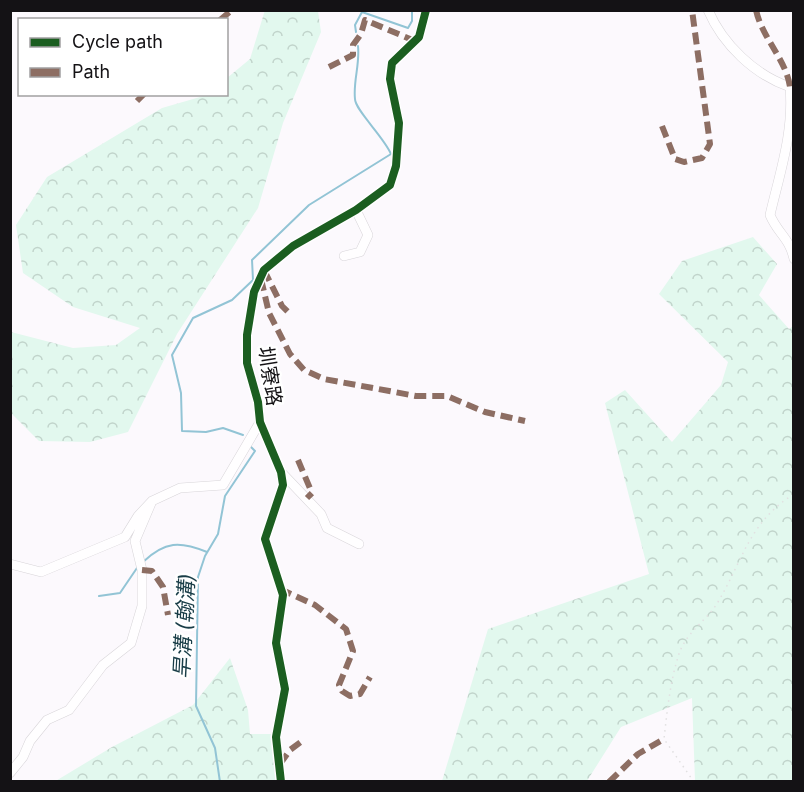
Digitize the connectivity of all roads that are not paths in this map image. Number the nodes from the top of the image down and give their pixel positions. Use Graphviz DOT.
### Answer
graph roads {
  1 [pos="426,10"];
  2 [pos="708,10"];
  3 [pos="356,210"];
  4 [pos="344,256"];
  5 [pos="794,259"];
  6 [pos="260,422"];
  7 [pos="281,472"];
  8 [pos="152,501"];
  9 [pos="358,544"];
  10 [pos="10,564"];
  11 [pos="10,772"];
  12 [pos="281,782"];
  1 -- 3 [label="street, 圳寮路"];
  2 -- 5 [label="street"];
  3 -- 4 [label="street"];
  3 -- 6 [label="street, 圳寮路"];
  6 -- 7 [label="street, 圳寮路"];
  6 -- 8 [label="street"];
  7 -- 9 [label="street"];
  7 -- 12 [label="street, 圳寮路"];
  8 -- 10 [label="street"];
  8 -- 11 [label="street"];
}
